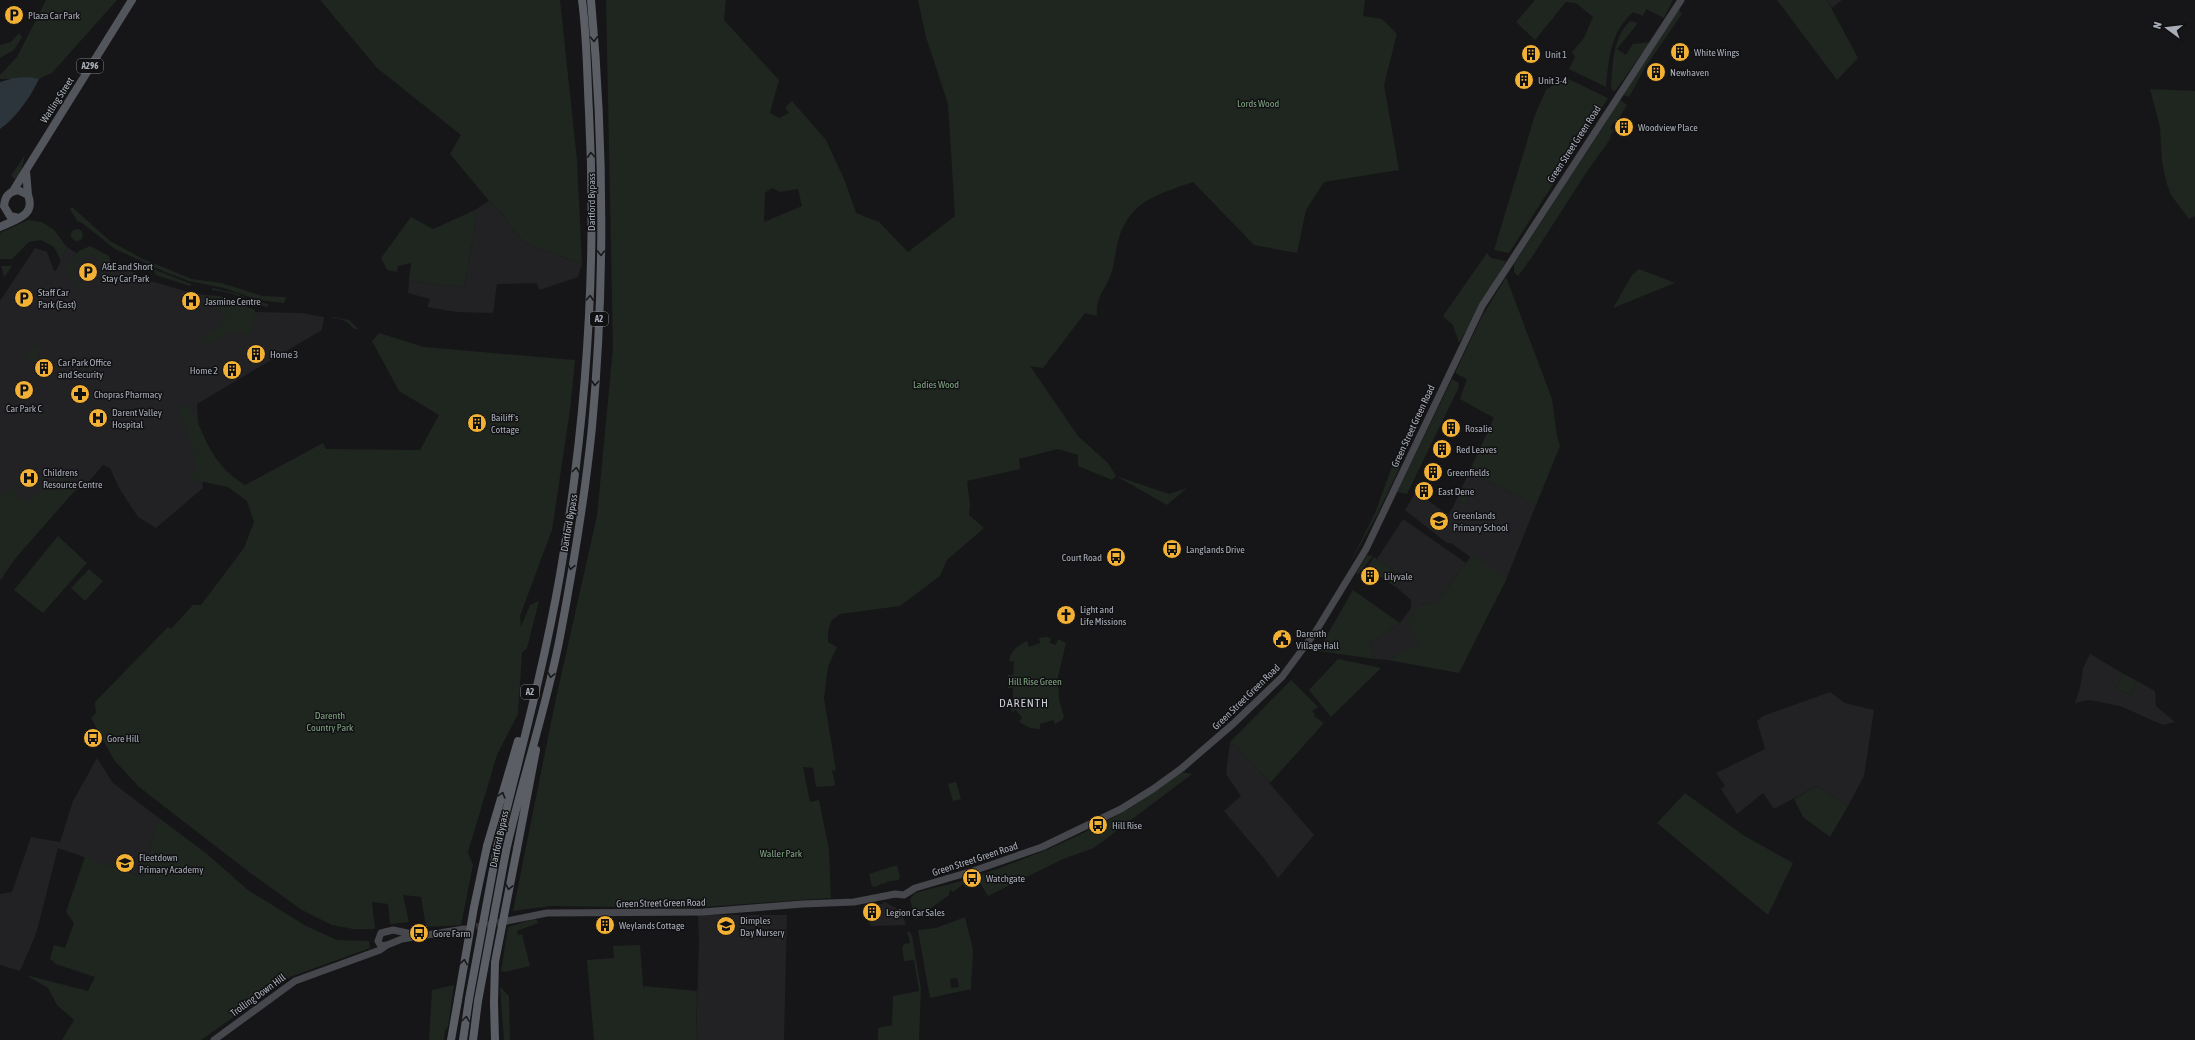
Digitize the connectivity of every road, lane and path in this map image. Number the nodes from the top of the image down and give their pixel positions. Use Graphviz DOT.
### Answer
graph roads {
  1 [pos="132,0"];
  2 [pos="582,0"];
  3 [pos="591,0"];
  4 [pos="1681,0"];
  5 [pos="26,171"];
  6 [pos="13,191"];
  7 [pos="28,195"];
  8 [pos="4,208"];
  9 [pos="0,218"];
  10 [pos="19,218"];
  11 [pos="0,227"];
  12 [pos="566,536"];
  13 [pos="538,725"];
  14 [pos="507,921"];
  15 [pos="464,929"];
  16 [pos="396,932"];
  17 [pos="422,936"];
  18 [pos="398,940"];
  19 [pos="378,941"];
  20 [pos="387,945"];
  21 [pos="361,956"];
  22 [pos="214,1040"];
  23 [pos="451,1040"];
  24 [pos="463,1040"];
  25 [pos="473,1040"];
  26 [pos="495,1040"];
  1 -- 5 [label="main road, Watling Street / A296"];
  12 -- 2 [label="highway, Dartford Bypass / A2, one-way"];
  3 -- 13 [label="highway, Dartford Bypass / A2, one-way"];
  4 -- 14 [label="main road, Green Street Green Road"];
  5 -- 6 [label="main road, Watling Street / A296"];
  5 -- 7 [label="main road"];
  6 -- 7 [label="main road"];
  6 -- 8 [label="main road"];
  7 -- 10 [label="main road"];
  8 -- 9 [label="main road"];
  8 -- 10 [label="main road"];
  10 -- 11 [label="main road"];
  23 -- 12 [label="highway, A2, one-way, bridge"];
  24 -- 12 [label="highway, Dartford Bypass / A2, one-way, bridge"];
  13 -- 25 [label="highway, Dartford Bypass / A2, bridge"];
  13 -- 26 [label="highway, A2, one-way, bridge"];
  15 -- 17 [label="main road"];
  16 -- 17 [label="main road"];
  16 -- 18 [label="main road"];
  16 -- 19 [label="main road, Trolling Down Hill"];
  17 -- 18 [label="main road, Trolling Down Hill"];
  18 -- 20 [label="main road, Trolling Down Hill"];
  19 -- 20 [label="main road"];
  19 -- 21 [label="main road, Trolling Down Hill"];
  20 -- 21 [label="main road, Trolling Down Hill"];
  21 -- 22 [label="main road, Trolling Down Hill"];
}
